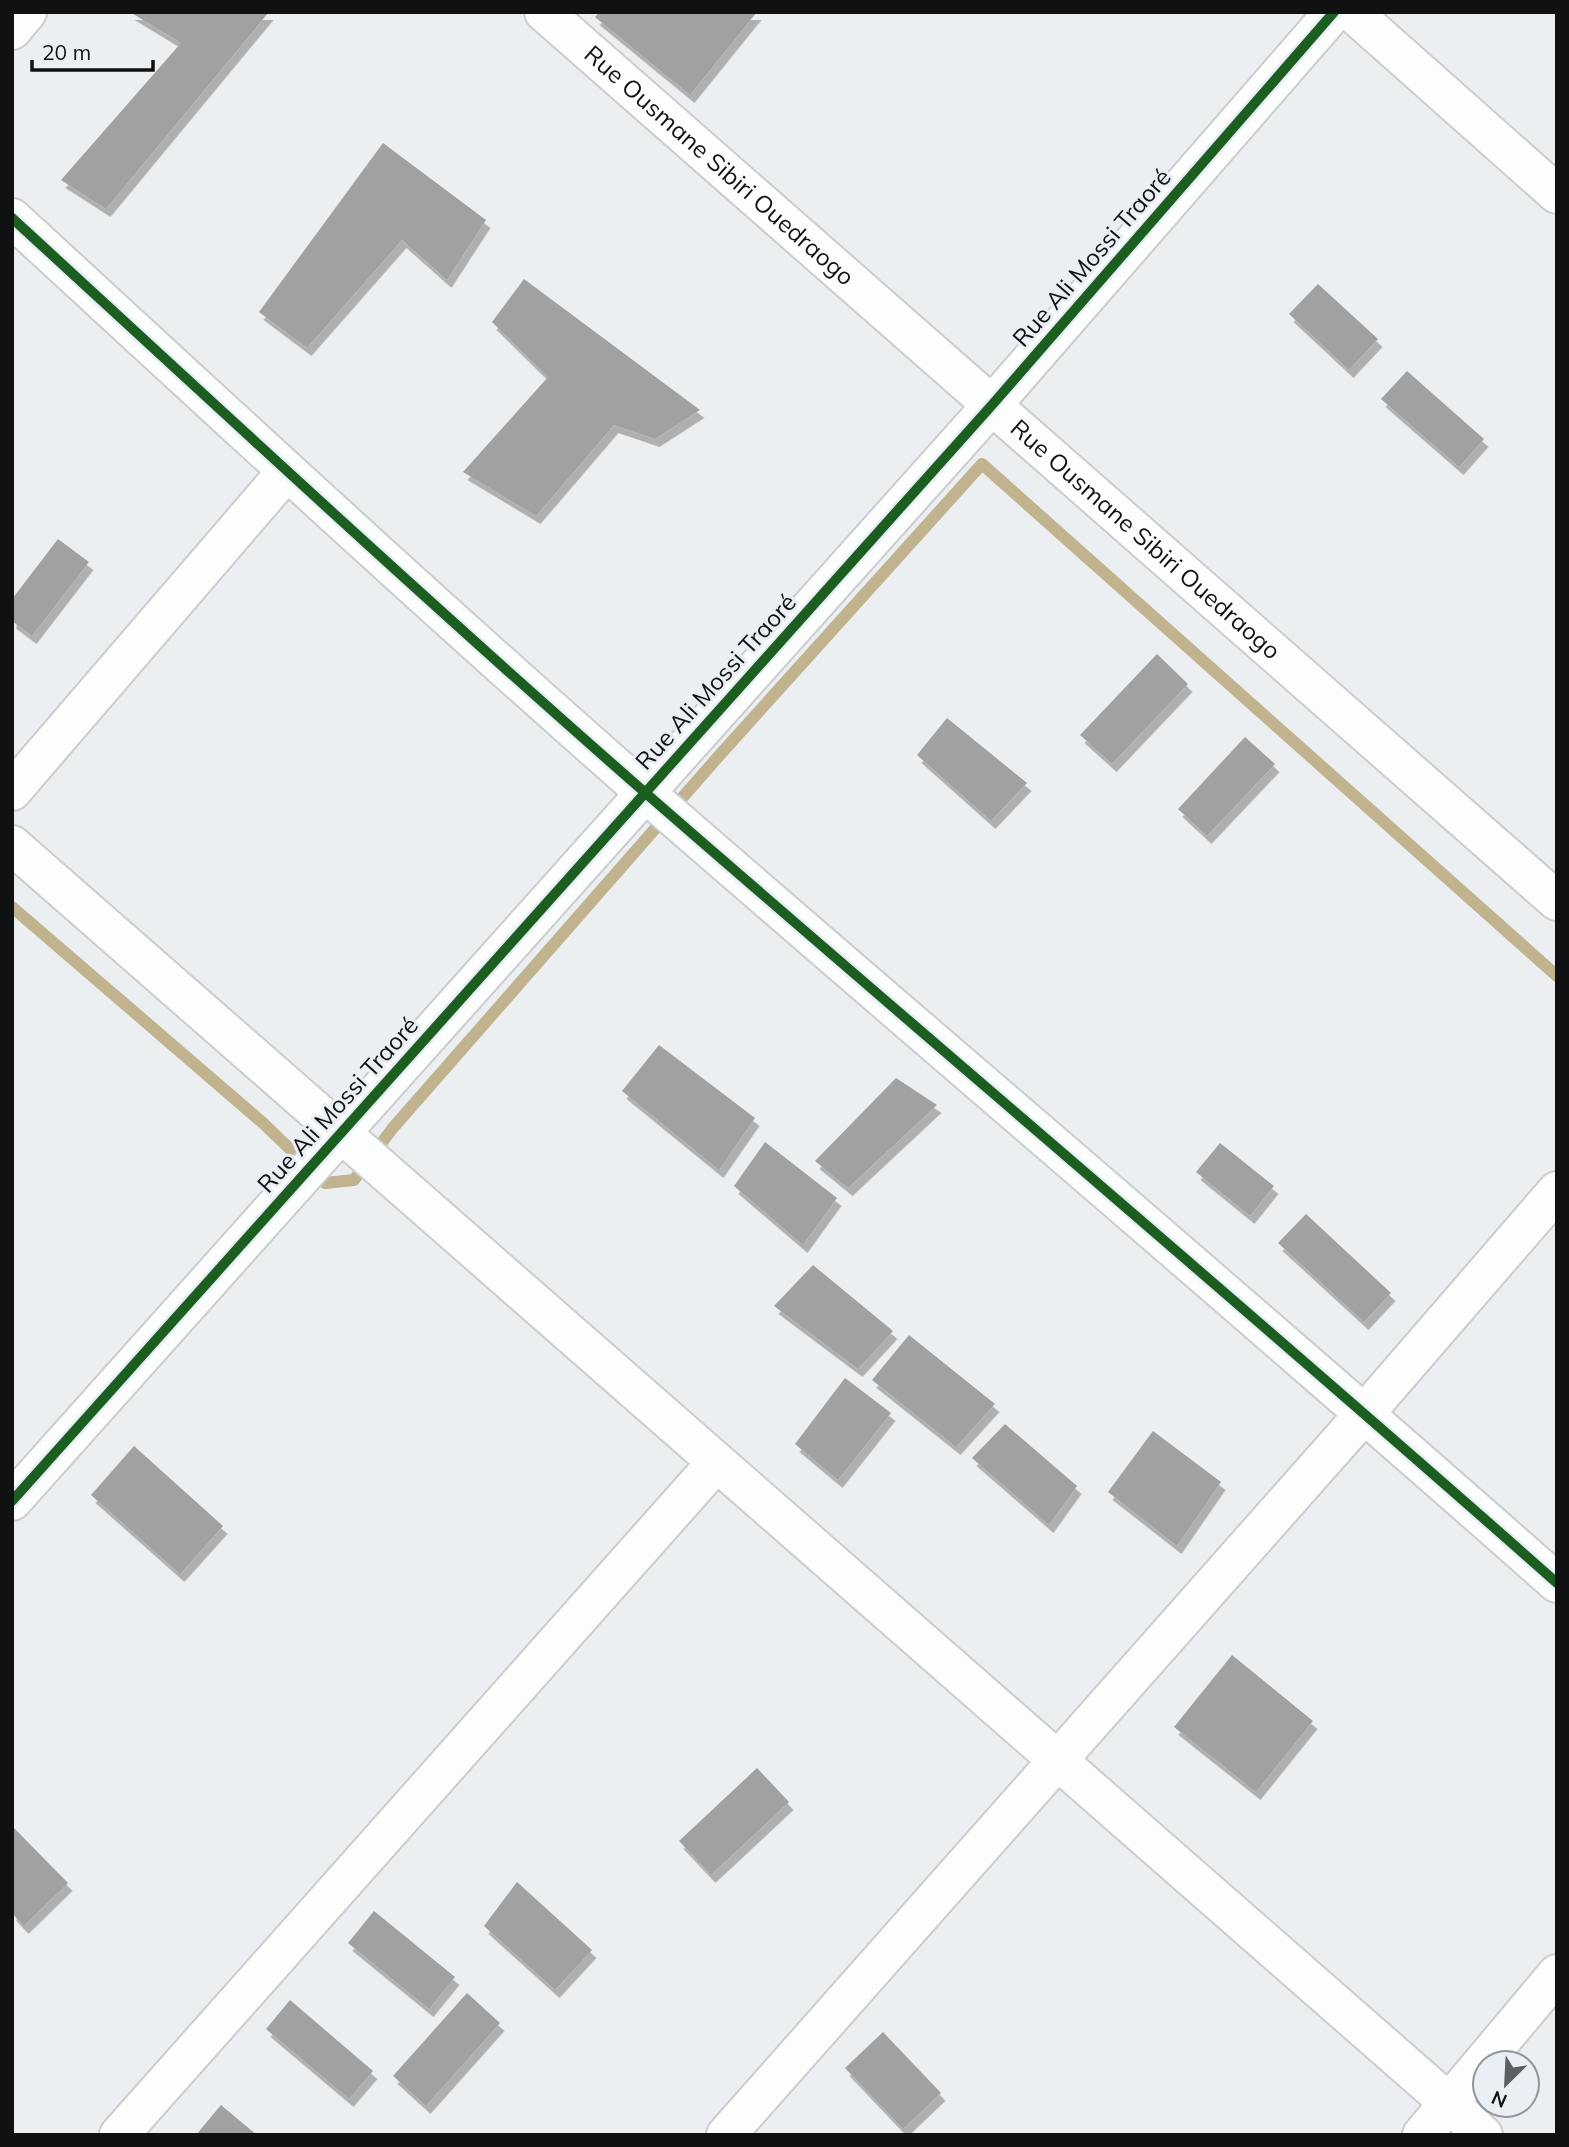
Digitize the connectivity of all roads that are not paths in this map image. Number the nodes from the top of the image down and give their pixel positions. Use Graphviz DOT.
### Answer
graph roads {
  1 [pos="27,12"];
  2 [pos="544,12"];
  3 [pos="1334,12"];
  4 [pos="1352,12"];
  5 [pos="12,30"];
  6 [pos="1557,194"];
  7 [pos="12,218"];
  8 [pos="992,405"];
  9 [pos="287,471"];
  10 [pos="12,791"];
  11 [pos="646,793"];
  12 [pos="12,845"];
  13 [pos="1557,901"];
  14 [pos="341,1133"];
  15 [pos="1557,1191"];
  16 [pos="1365,1413"];
  17 [pos="716,1463"];
  18 [pos="12,1501"];
  19 [pos="1557,1583"];
  20 [pos="1056,1760"];
  21 [pos="1557,1974"];
  22 [pos="1449,2103"];
  23 [pos="119,2135"];
  24 [pos="726,2135"];
  25 [pos="1422,2135"];
  26 [pos="1483,2135"];
  1 -- 5 [label="street"];
  2 -- 8 [label="street, Rue Ousmane Sibiri Ouedraogo"];
  3 -- 8 [label="street, Rue Ali Mossi Traoré"];
  4 -- 6 [label="street"];
  7 -- 9 [label="street"];
  8 -- 11 [label="street, Rue Ali Mossi Traoré"];
  8 -- 13 [label="street, Rue Ousmane Sibiri Ouedraogo"];
  9 -- 10 [label="street"];
  9 -- 11 [label="street"];
  11 -- 14 [label="street, Rue Ali Mossi Traoré"];
  11 -- 16 [label="street"];
  12 -- 14 [label="street"];
  14 -- 17 [label="street"];
  14 -- 18 [label="street, Rue Ali Mossi Traoré"];
  15 -- 16 [label="street"];
  16 -- 19 [label="street"];
  16 -- 20 [label="street"];
  17 -- 20 [label="street"];
  17 -- 23 [label="street"];
  20 -- 22 [label="street"];
  20 -- 24 [label="street"];
  21 -- 22 [label="street"];
  22 -- 25 [label="street"];
  22 -- 26 [label="street"];
}
